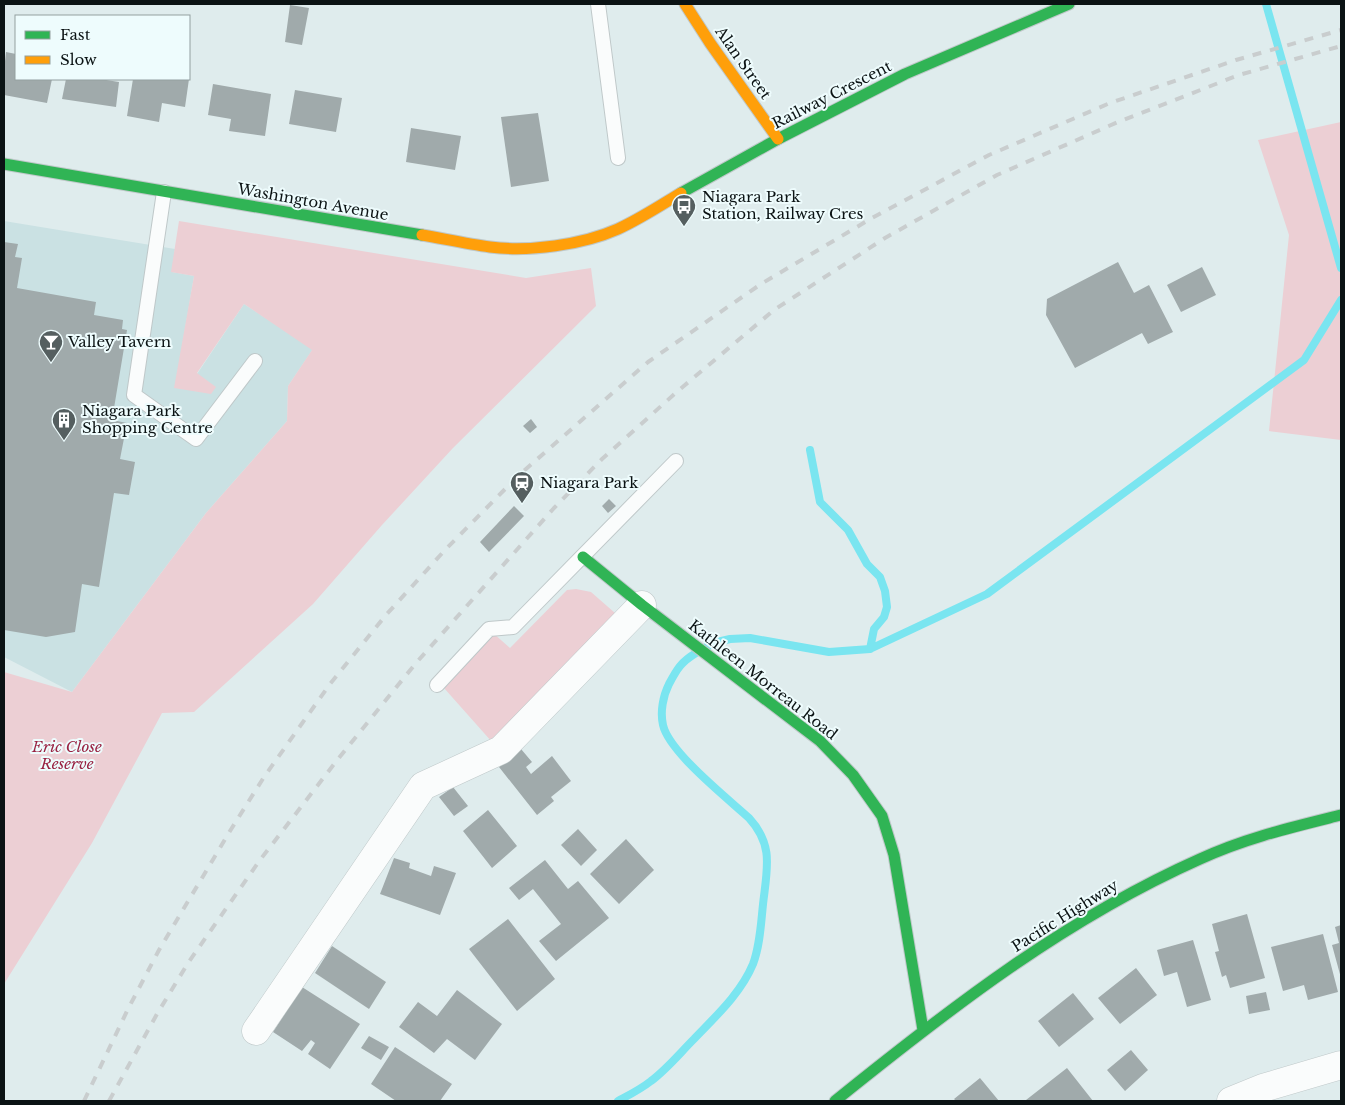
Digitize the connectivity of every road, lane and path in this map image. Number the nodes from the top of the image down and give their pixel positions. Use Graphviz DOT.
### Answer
graph roads {
  1 [pos="598,4"];
  2 [pos="685,4"];
  3 [pos="1069,4"];
  4 [pos="778,139"];
  5 [pos="618,158"];
  6 [pos="4,164"];
  7 [pos="164,192"];
  8 [pos="618,229"];
  9 [pos="255,361"];
  10 [pos="676,461"];
  11 [pos="583,557"];
  12 [pos="642,605"];
  13 [pos="436,685"];
  14 [pos="1341,815"];
  15 [pos="922,1030"];
  16 [pos="256,1031"];
  17 [pos="1341,1066"];
  18 [pos="835,1101"];
  19 [pos="1231,1101"];
  1 -- 5 [label="lane"];
  2 -- 4 [label="main road, Alan Street"];
  3 -- 4 [label="main road, Railway Crescent"];
  4 -- 8 [label="main road, Railway Crescent"];
  6 -- 7 [label="main road, Washington Avenue"];
  7 -- 8 [label="main road, Washington Avenue"];
  7 -- 9 [label="lane"];
  10 -- 11 [label="lane"];
  11 -- 12 [label="main road, Kathleen Morreau Road"];
  11 -- 13 [label="lane"];
  12 -- 15 [label="main road, Kathleen Morreau Road"];
  12 -- 16 [label="street"];
  14 -- 15 [label="main road, Pacific Highway"];
  15 -- 18 [label="main road, Pacific Highway"];
  17 -- 19 [label="street"];
}
